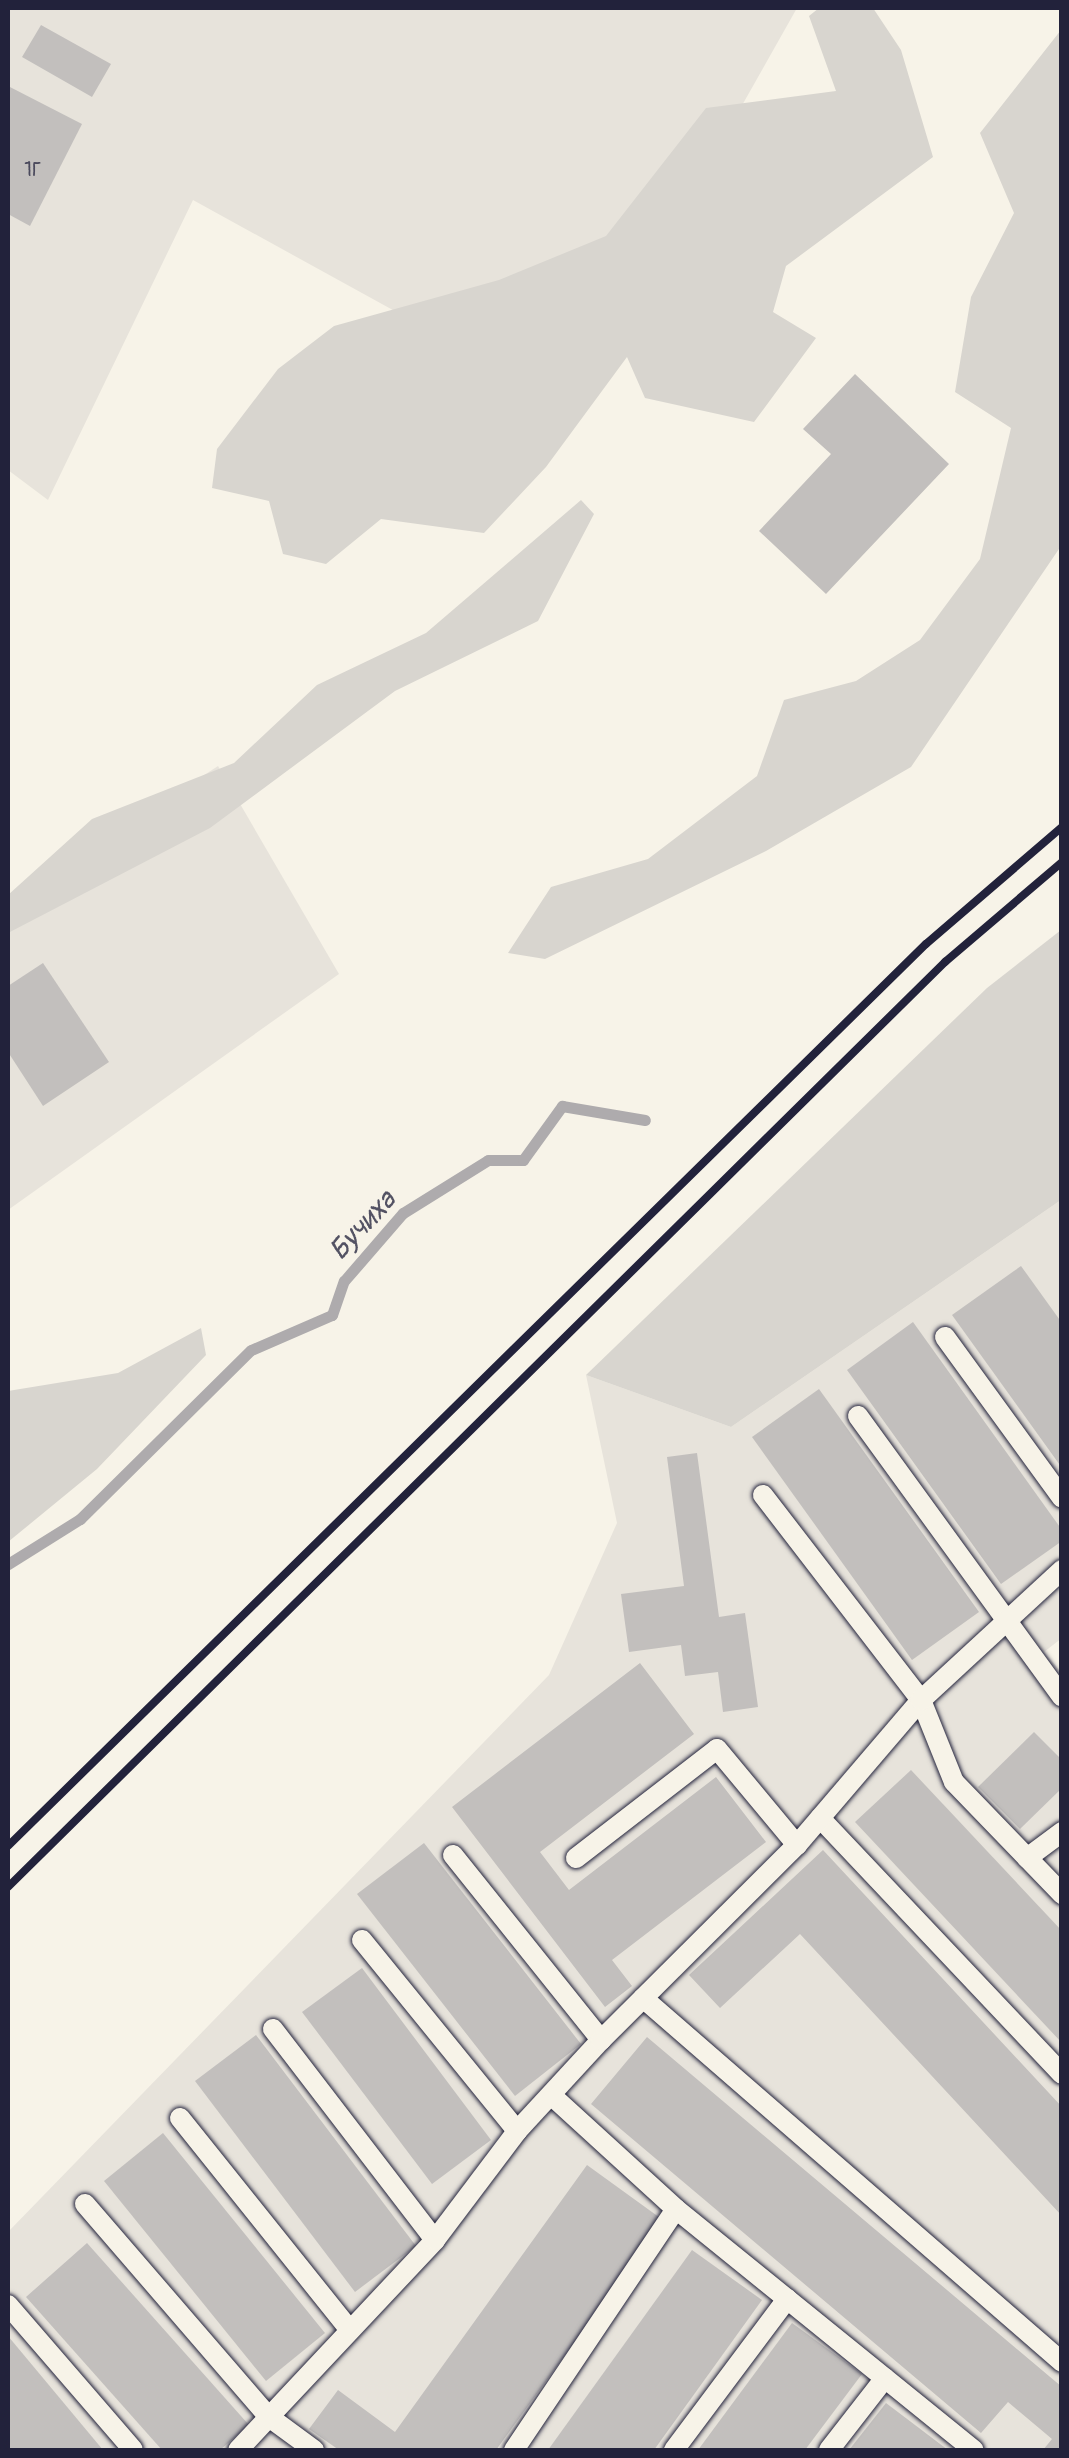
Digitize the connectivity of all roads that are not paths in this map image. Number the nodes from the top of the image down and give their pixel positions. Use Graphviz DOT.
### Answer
graph roads {
  1 [pos="945,1337"];
  2 [pos="858,1416"];
  3 [pos="763,1495"];
  4 [pos="1062,1498"];
  5 [pos="1062,1570"];
  6 [pos="1002,1620"];
  7 [pos="1062,1696"];
  8 [pos="921,1700"];
  9 [pos="820,1818"];
  10 [pos="1062,1832"];
  11 [pos="797,1845"];
  12 [pos="454,1856"];
  13 [pos="576,1858"];
  14 [pos="1027,1858"];
  15 [pos="1062,1894"];
  16 [pos="362,1940"];
  17 [pos="643,1998"];
  18 [pos="273,2030"];
  19 [pos="601,2040"];
  20 [pos="1062,2074"];
  21 [pos="551,2094"];
  22 [pos="180,2118"];
  23 [pos="517,2131"];
  24 [pos="85,2204"];
  25 [pos="676,2209"];
  26 [pos="435,2240"];
  27 [pos="786,2298"];
  28 [pos="8,2304"];
  29 [pos="349,2329"];
  30 [pos="1062,2362"];
  31 [pos="884,2378"];
  32 [pos="270,2417"];
  33 [pos="133,2450"];
  34 [pos="238,2450"];
  35 [pos="314,2450"];
  36 [pos="514,2450"];
  37 [pos="674,2450"];
  38 [pos="829,2450"];
  39 [pos="974,2450"];
  1 -- 4 [label="lane"];
  2 -- 6 [label="lane"];
  3 -- 8 [label="lane"];
  5 -- 6 [label="lane"];
  6 -- 7 [label="lane"];
  6 -- 8 [label="lane"];
  8 -- 9 [label="lane"];
  8 -- 14 [label="lane"];
  9 -- 11 [label="lane"];
  9 -- 20 [label="lane"];
  10 -- 14 [label="lane"];
  11 -- 13 [label="lane"];
  11 -- 17 [label="lane"];
  12 -- 19 [label="lane"];
  14 -- 15 [label="lane"];
  16 -- 23 [label="lane"];
  17 -- 19 [label="lane"];
  17 -- 30 [label="lane"];
  18 -- 26 [label="lane"];
  19 -- 21 [label="lane"];
  21 -- 23 [label="lane"];
  21 -- 25 [label="lane"];
  22 -- 29 [label="lane"];
  23 -- 26 [label="lane"];
  24 -- 32 [label="lane"];
  25 -- 27 [label="lane"];
  25 -- 36 [label="lane"];
  26 -- 29 [label="lane"];
  27 -- 31 [label="lane"];
  27 -- 37 [label="lane"];
  28 -- 33 [label="lane"];
  29 -- 32 [label="lane"];
  31 -- 38 [label="lane"];
  31 -- 39 [label="lane"];
  32 -- 34 [label="lane"];
  32 -- 35 [label="lane"];
}
